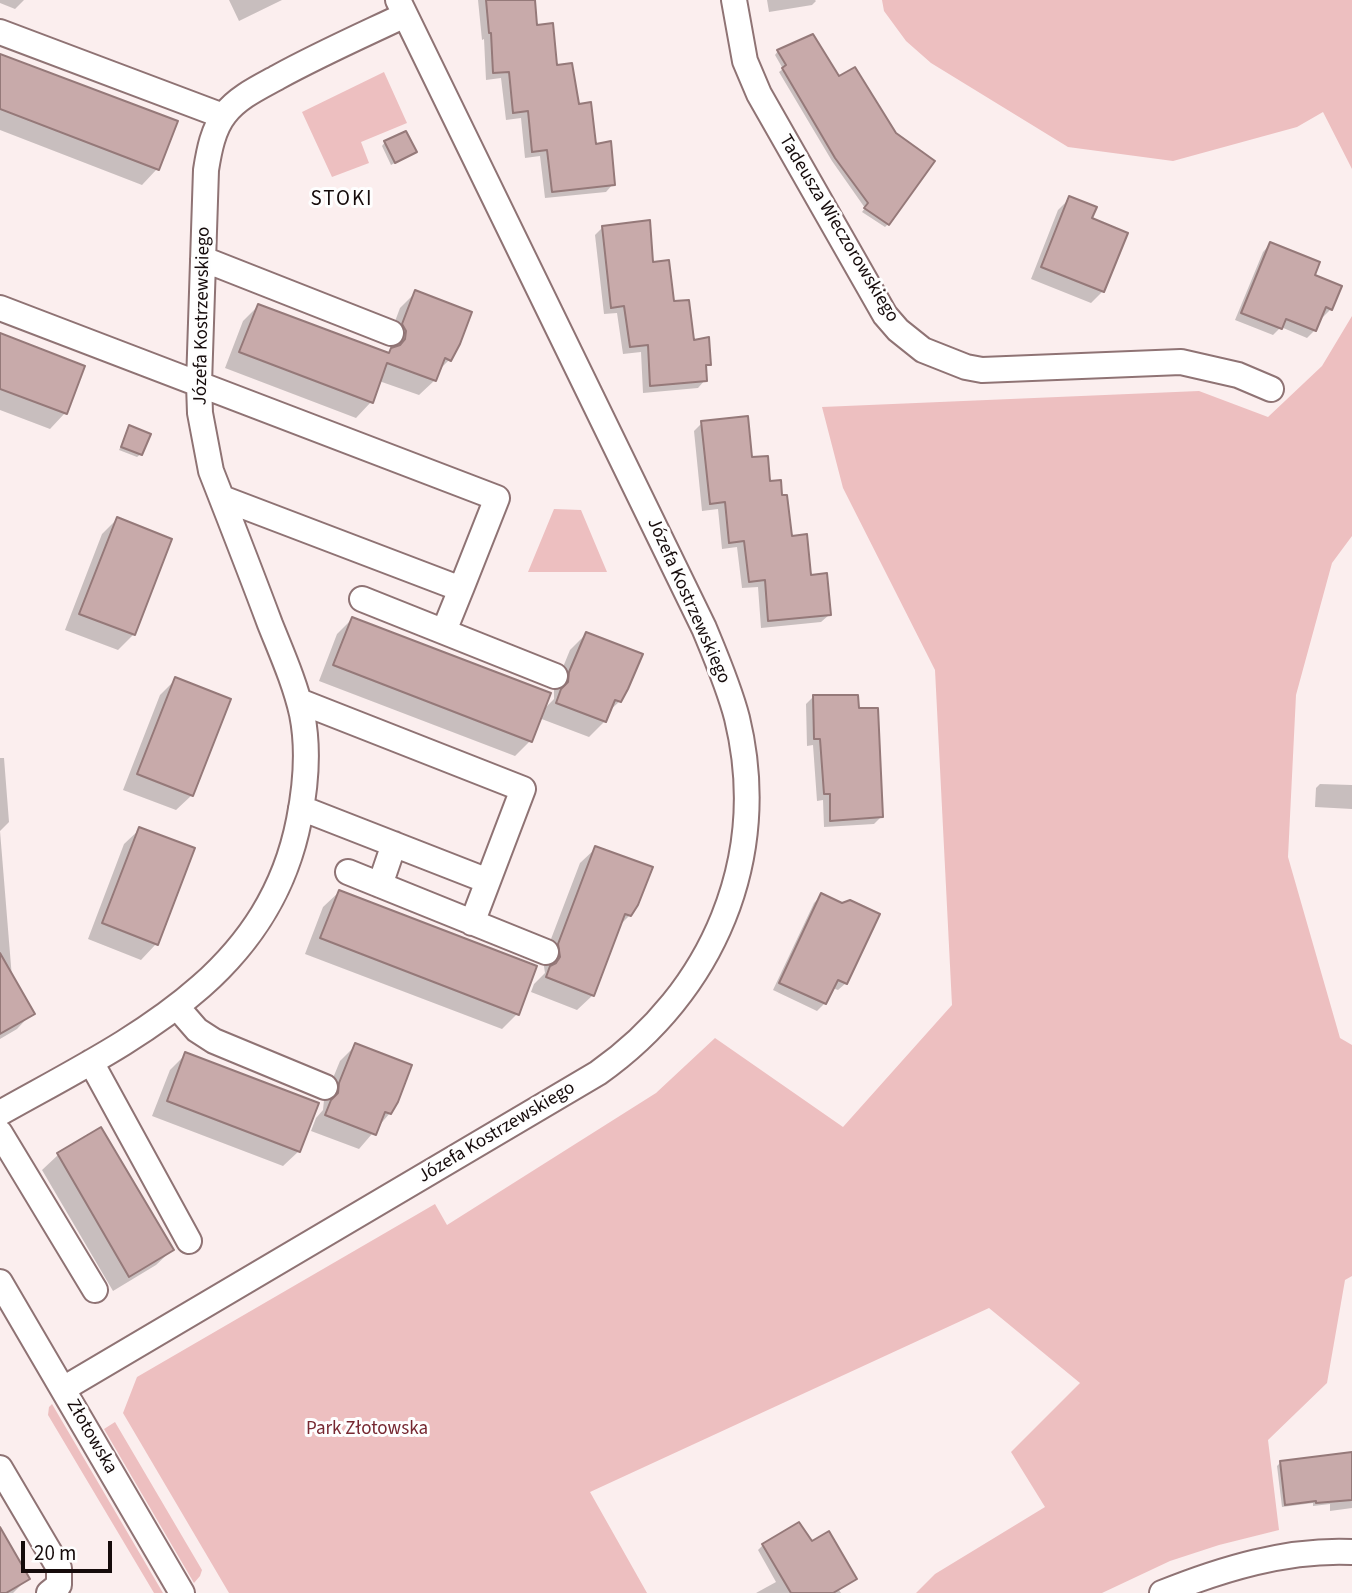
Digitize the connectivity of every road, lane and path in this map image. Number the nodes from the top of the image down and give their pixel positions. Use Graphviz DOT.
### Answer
graph roads {
  1 [pos="734,0"];
  2 [pos="402,7"];
  3 [pos="0,32"];
  4 [pos="223,116"];
  5 [pos="204,259"];
  6 [pos="0,308"];
  7 [pos="391,333"];
  8 [pos="199,384"];
  9 [pos="1271,390"];
  10 [pos="222,498"];
  11 [pos="461,589"];
  12 [pos="362,599"];
  13 [pos="444,631"];
  14 [pos="555,676"];
  15 [pos="299,701"];
  16 [pos="301,808"];
  17 [pos="394,844"];
  18 [pos="348,872"];
  19 [pos="488,881"];
  20 [pos="380,885"];
  21 [pos="472,922"];
  22 [pos="546,952"];
  23 [pos="177,1007"];
  24 [pos="90,1062"];
  25 [pos="325,1087"];
  26 [pos="0,1113"];
  27 [pos="0,1133"];
  28 [pos="189,1241"];
  29 [pos="0,1282"];
  30 [pos="95,1290"];
  31 [pos="63,1389"];
  32 [pos="0,1468"];
  33 [pos="1352,1552"];
  34 [pos="48,1593"];
  35 [pos="182,1593"];
  36 [pos="1162,1593"];
  1 -- 9 [label="street, Tadeusza Wieczorowskiego"];
  2 -- 4 [label="street, Józefa Kostrzewskiego"];
  2 -- 31 [label="street, Józefa Kostrzewskiego"];
  3 -- 4 [label="street"];
  4 -- 5 [label="street, Józefa Kostrzewskiego"];
  5 -- 7 [label="street"];
  5 -- 8 [label="street, Józefa Kostrzewskiego"];
  6 -- 8 [label="street"];
  8 -- 10 [label="street, Józefa Kostrzewskiego"];
  8 -- 11 [label="street"];
  10 -- 11 [label="street"];
  10 -- 15 [label="street, Józefa Kostrzewskiego"];
  11 -- 13 [label="street"];
  12 -- 13 [label="street"];
  13 -- 14 [label="street"];
  15 -- 16 [label="street, Józefa Kostrzewskiego"];
  15 -- 19 [label="street"];
  16 -- 17 [label="street"];
  16 -- 23 [label="street, Józefa Kostrzewskiego"];
  17 -- 19 [label="street"];
  17 -- 20 [label="street"];
  18 -- 20 [label="street"];
  19 -- 21 [label="street"];
  20 -- 21 [label="street"];
  21 -- 22 [label="street"];
  23 -- 24 [label="street, Józefa Kostrzewskiego"];
  23 -- 25 [label="street"];
  24 -- 26 [label="street, Józefa Kostrzewskiego"];
  24 -- 28 [label="street"];
  27 -- 30 [label="street"];
  29 -- 31 [label="street, Złotowska"];
  31 -- 35 [label="street, Złotowska"];
  32 -- 34 [label="street"];
  33 -- 36 [label="street"];
}
